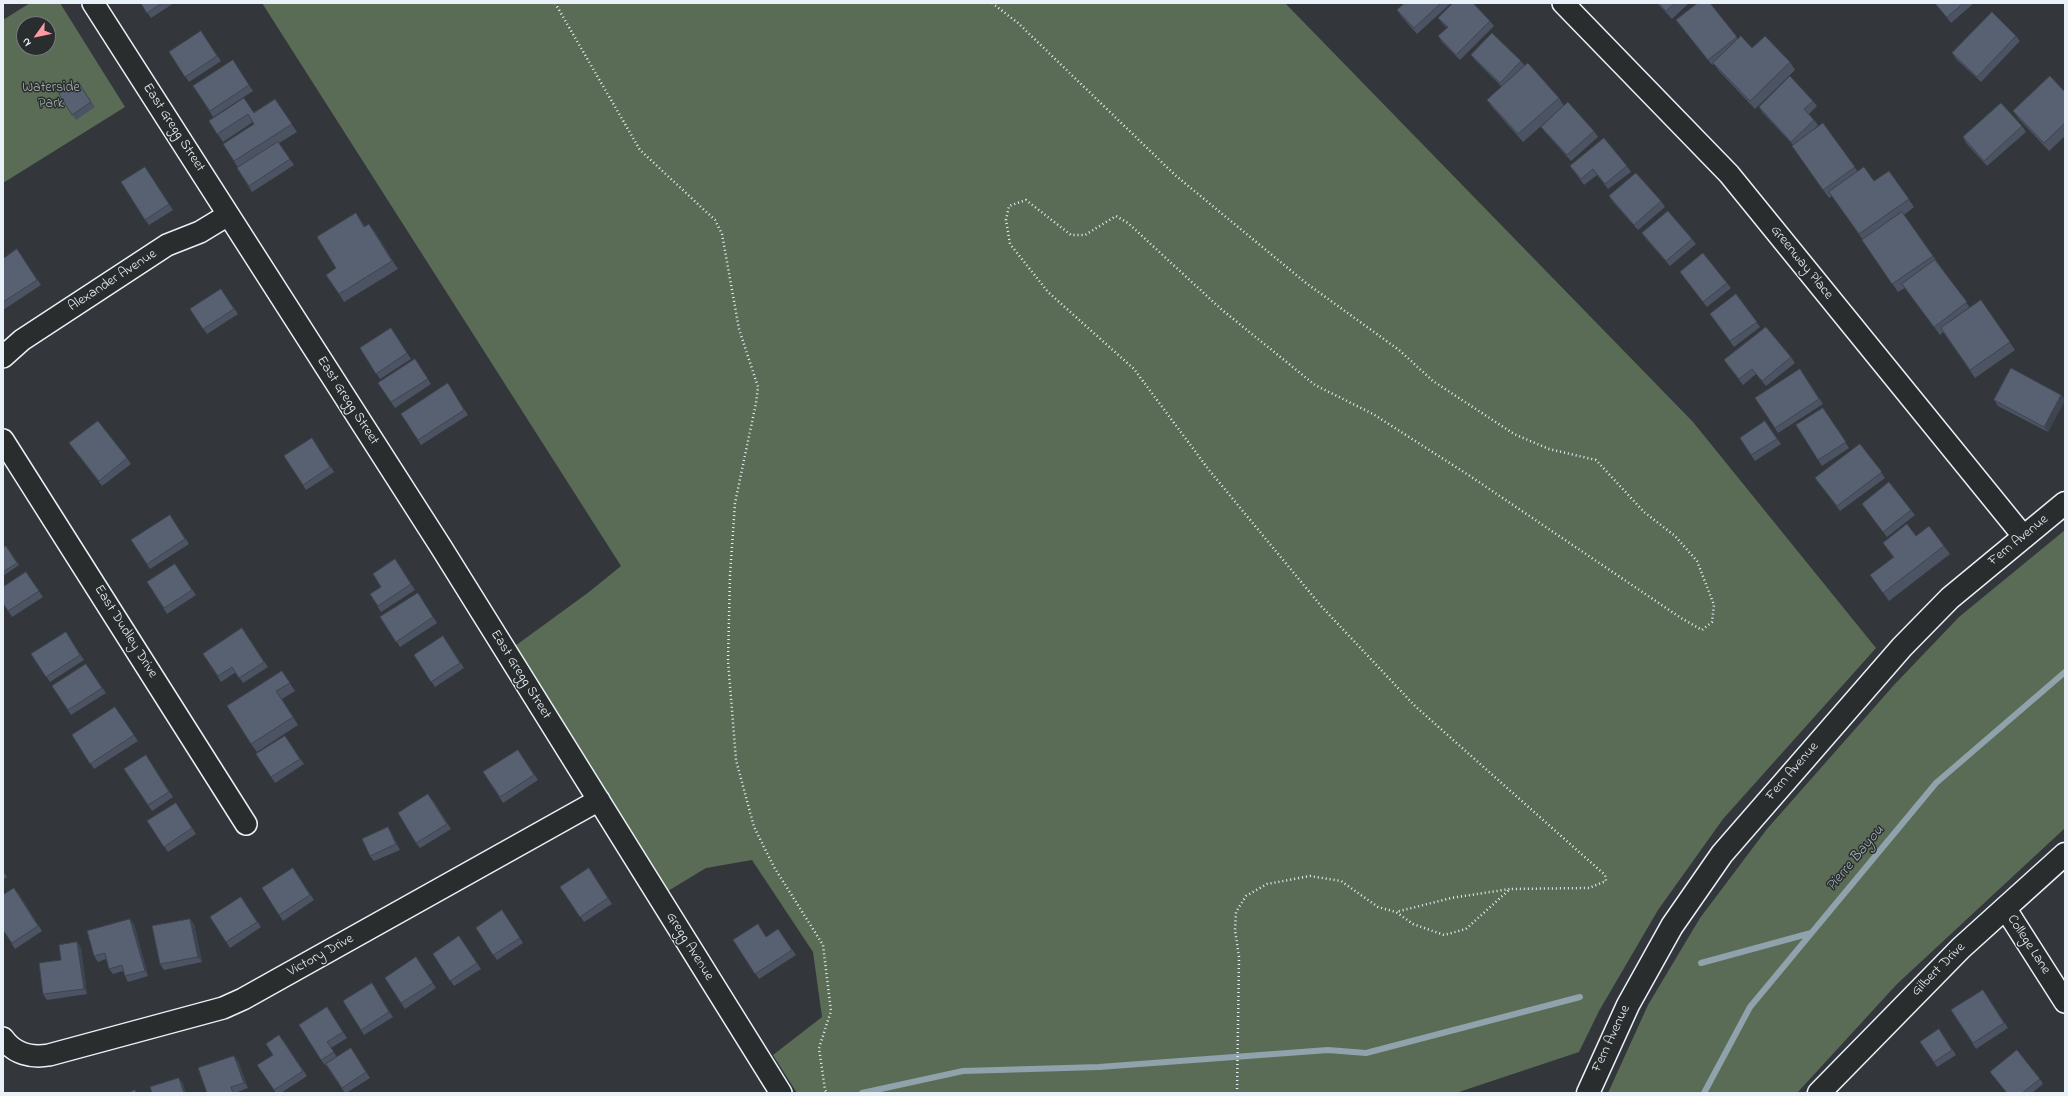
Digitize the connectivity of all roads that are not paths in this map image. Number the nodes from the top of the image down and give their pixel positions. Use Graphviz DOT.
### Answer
graph roads {
  1 [pos="93,3"];
  2 [pos="1564,3"];
  3 [pos="228,215"];
  4 [pos="3,357"];
  5 [pos="3,440"];
  6 [pos="2065,503"];
  7 [pos="2024,537"];
  8 [pos="599,800"];
  9 [pos="246,824"];
  10 [pos="2065,854"];
  11 [pos="2005,908"];
  12 [pos="2065,1002"];
  13 [pos="3,1038"];
  14 [pos="781,1093"];
  15 [pos="1588,1093"];
  16 [pos="1819,1093"];
  1 -- 3 [label="street, East Gregg Street"];
  2 -- 7 [label="street, Greenway Place"];
  3 -- 4 [label="street, Alexander Avenue"];
  3 -- 8 [label="street, East Gregg Street"];
  5 -- 9 [label="street, East Dudley Drive"];
  6 -- 7 [label="street, Fern Avenue"];
  7 -- 15 [label="street, Fern Avenue"];
  8 -- 13 [label="street, Victory Drive"];
  8 -- 14 [label="street, Gregg Avenue"];
  10 -- 11 [label="street, Gilbert Drive"];
  11 -- 12 [label="street, College Lane"];
  11 -- 16 [label="street, Gilbert Drive"];
}
